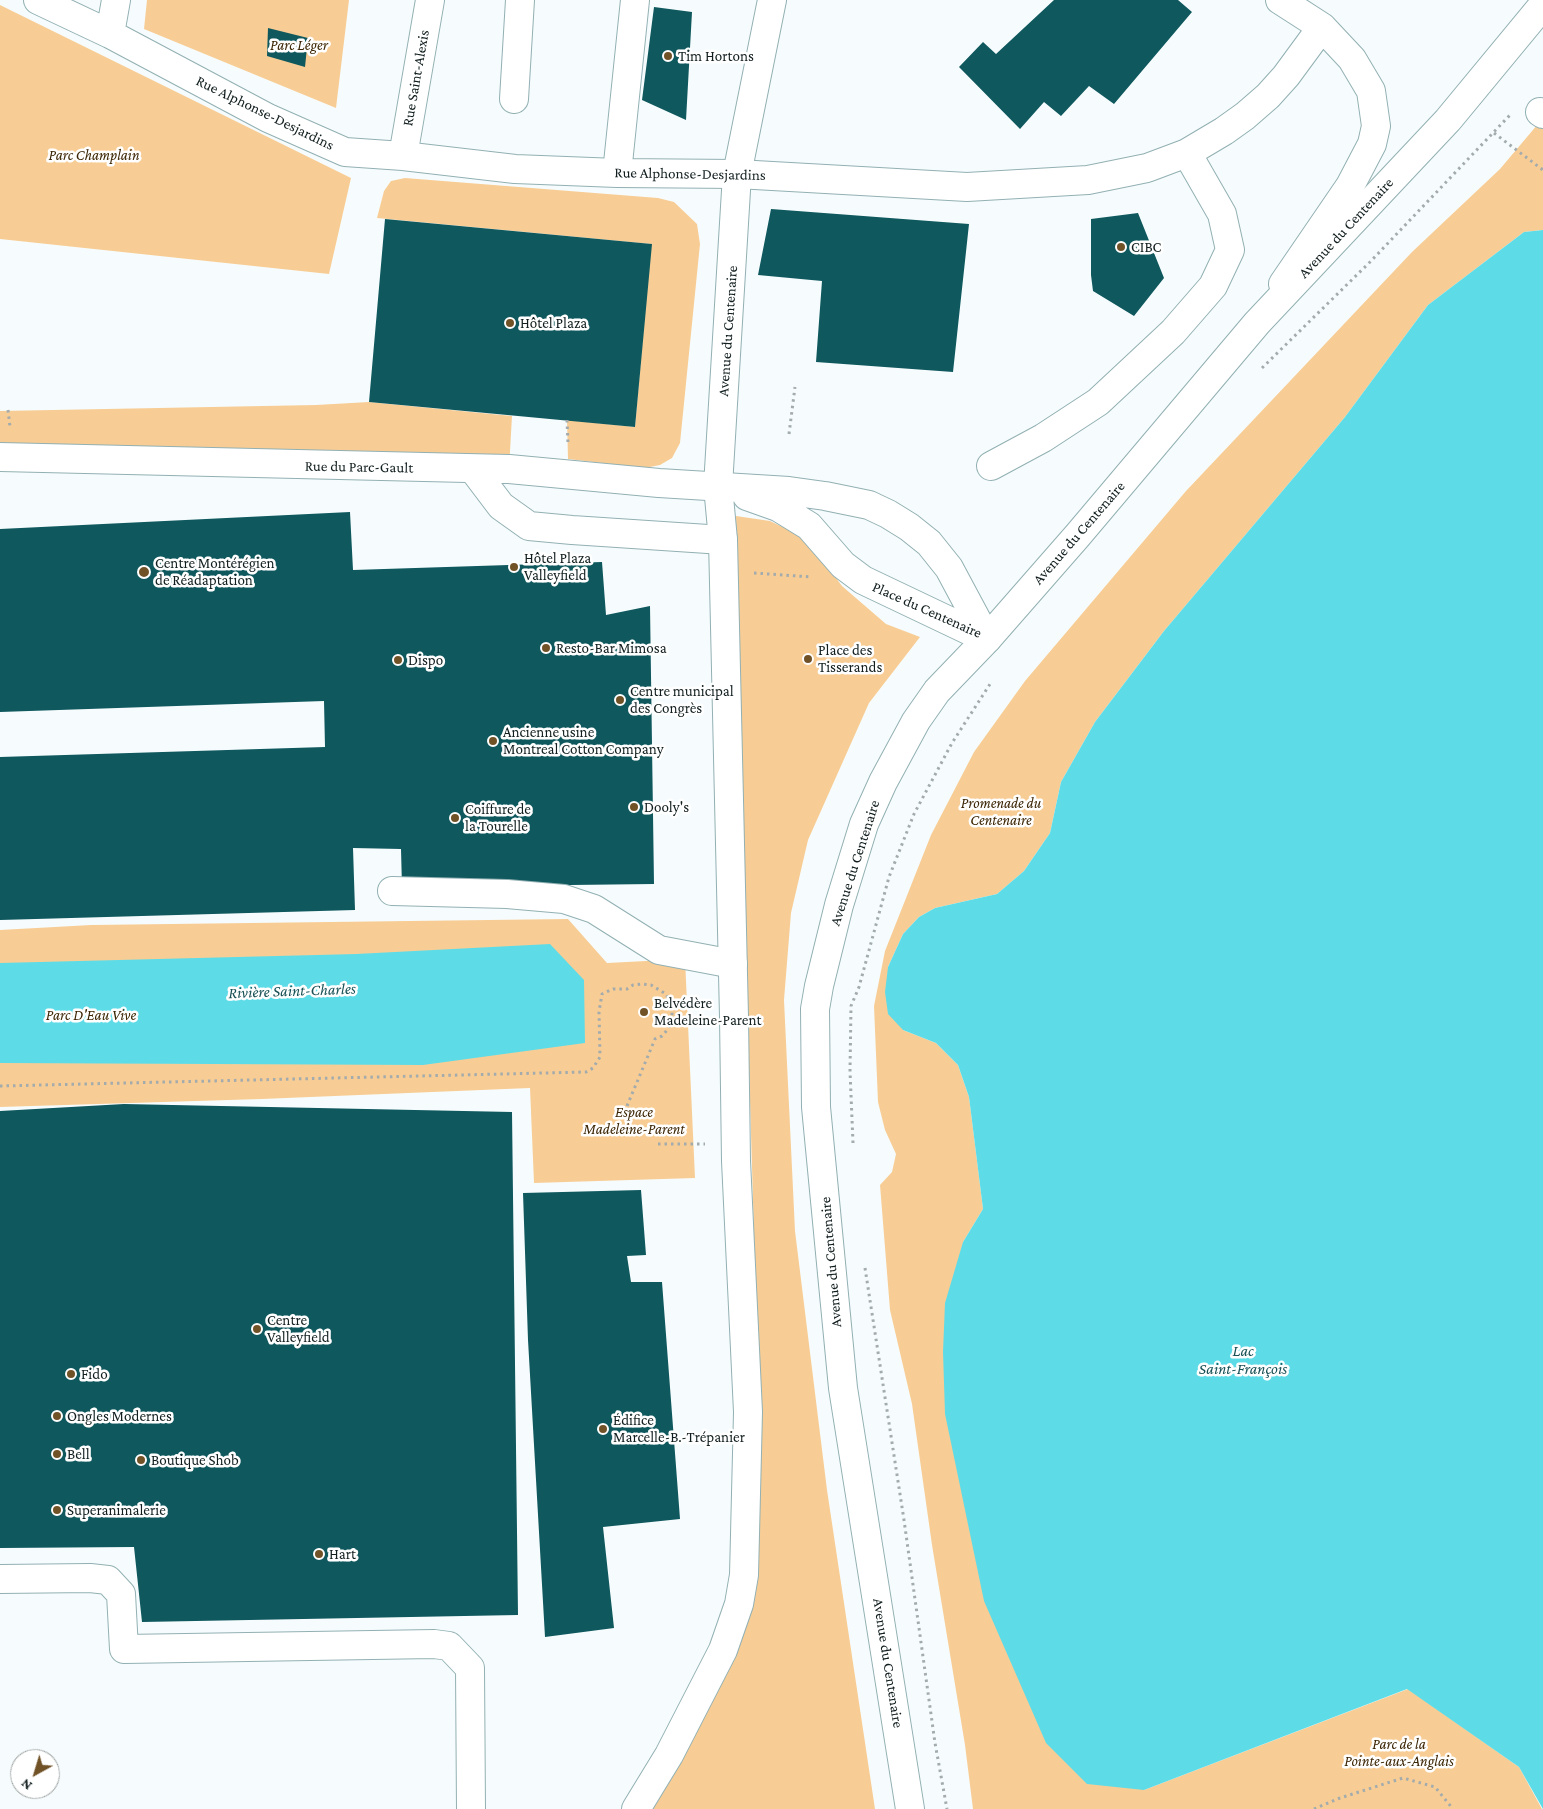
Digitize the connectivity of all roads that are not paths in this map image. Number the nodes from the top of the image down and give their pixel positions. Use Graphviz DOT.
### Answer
graph roads {
  1 [pos="38,0"];
  2 [pos="116,0"];
  3 [pos="430,0"];
  4 [pos="520,0"];
  5 [pos="635,0"];
  6 [pos="772,0"];
  7 [pos="1280,0"];
  8 [pos="1543,5"];
  9 [pos="1322,27"];
  10 [pos="110,34"];
  11 [pos="514,99"];
  12 [pos="1187,153"];
  13 [pos="403,156"];
  14 [pos="617,173"];
  15 [pos="738,174"];
  16 [pos="1257,322"];
  17 [pos="0,457"];
  18 [pos="991,466"];
  19 [pos="473,469"];
  20 [pos="718,486"];
  21 [pos="723,540"];
  22 [pos="987,638"];
  23 [pos="392,891"];
  24 [pos="733,964"];
  25 [pos="0,1579"];
  26 [pos="471,1809"];
  27 [pos="636,1809"];
  28 [pos="910,1809"];
  1 -- 10 [label="main road, Rue Alphonse-Desjardins"];
  2 -- 10 [label="main road"];
  3 -- 13 [label="main road, Rue Saint-Alexis"];
  4 -- 11 [label="main road"];
  5 -- 14 [label="main road"];
  6 -- 15 [label="main road, Avenue du Centenaire"];
  7 -- 9 [label="main road"];
  8 -- 16 [label="main road, Avenue du Centenaire"];
  9 -- 12 [label="main road, Rue Alphonse-Desjardins"];
  9 -- 16 [label="main road"];
  10 -- 13 [label="main road, Rue Alphonse-Desjardins"];
  12 -- 15 [label="main road, Rue Alphonse-Desjardins"];
  12 -- 18 [label="main road"];
  13 -- 14 [label="main road, Rue Alphonse-Desjardins"];
  14 -- 15 [label="main road, Rue Alphonse-Desjardins"];
  15 -- 20 [label="main road, Avenue du Centenaire"];
  16 -- 22 [label="main road, Avenue du Centenaire"];
  17 -- 19 [label="main road, Rue du Parc-Gault"];
  19 -- 20 [label="main road, Rue du Parc-Gault"];
  19 -- 21 [label="main road"];
  20 -- 21 [label="main road, Avenue du Centenaire"];
  20 -- 22 [label="main road, Place du Centenaire"];
  20 -- 22 [label="main road, Place du Centenaire"];
  21 -- 24 [label="main road, Avenue du Centenaire"];
  22 -- 28 [label="main road, Avenue du Centenaire"];
  23 -- 24 [label="main road"];
  24 -- 27 [label="main road, Avenue du Centenaire"];
  25 -- 26 [label="main road"];
}
